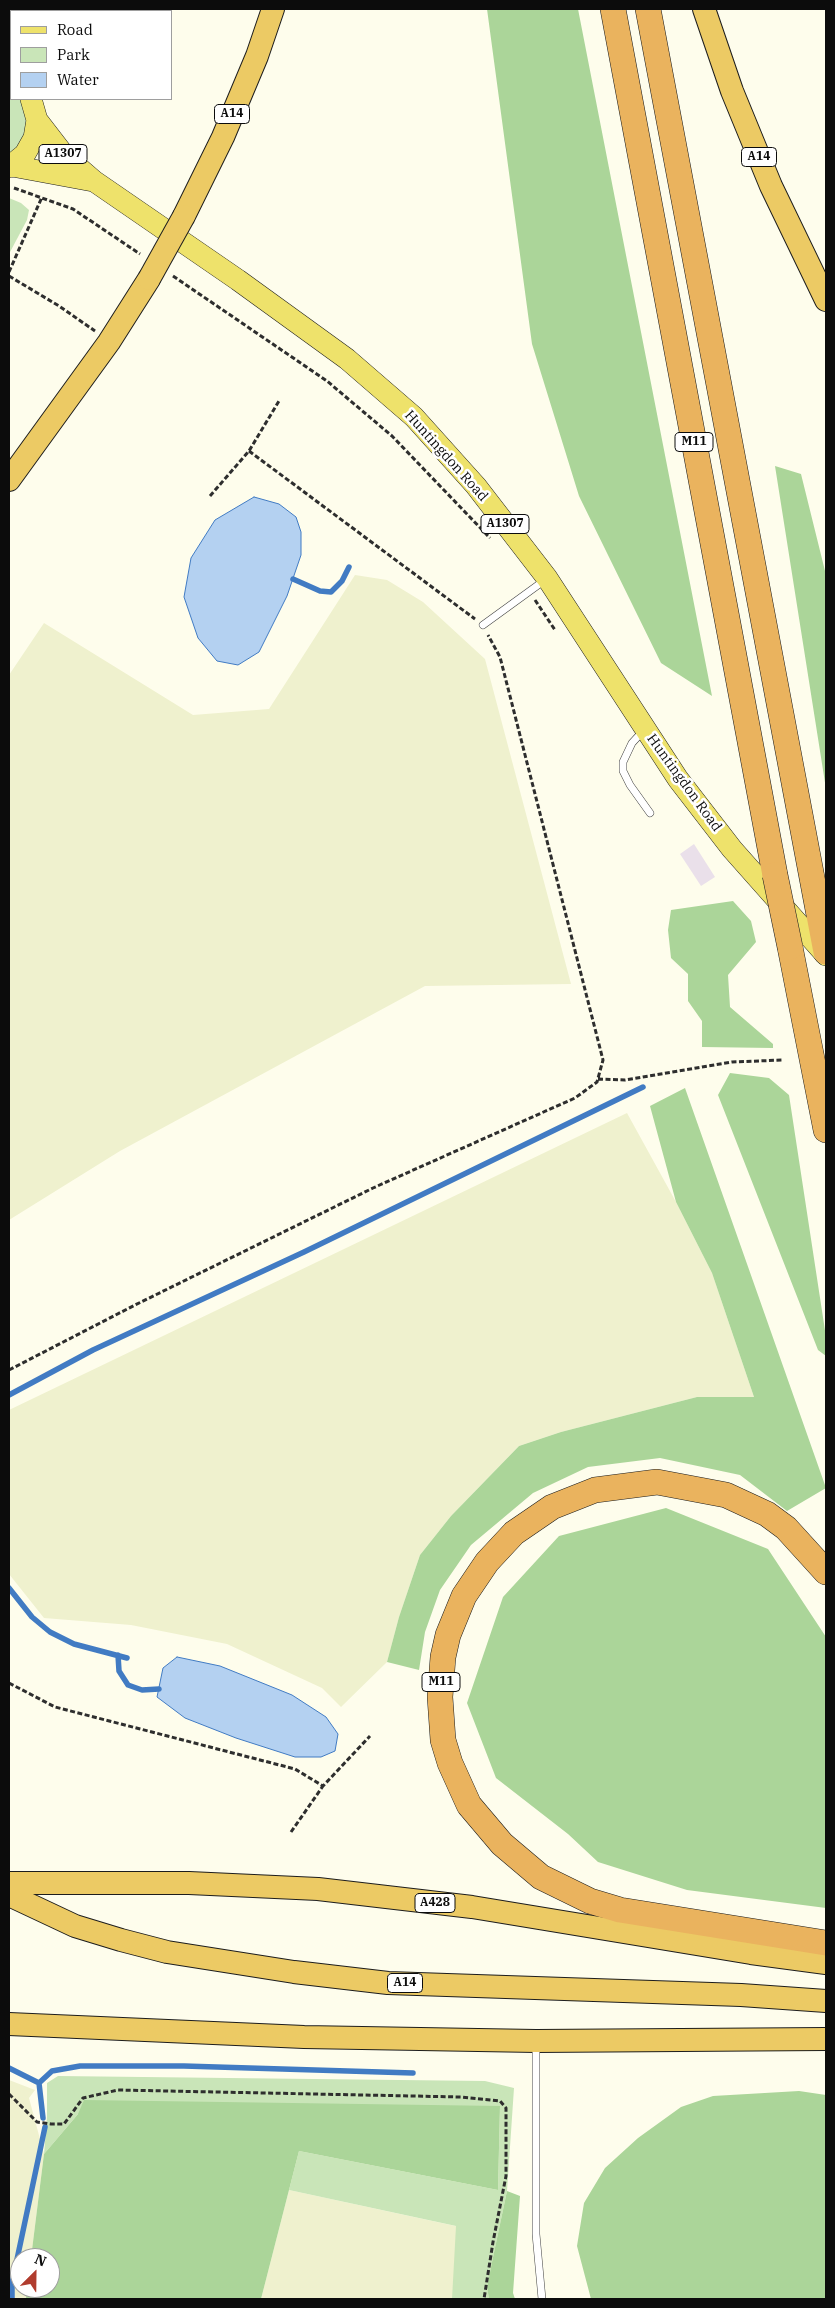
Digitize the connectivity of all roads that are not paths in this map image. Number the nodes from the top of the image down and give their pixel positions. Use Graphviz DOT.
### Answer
graph roads {
  1 [pos="273,9"];
  2 [pos="613,9"];
  3 [pos="648,9"];
  4 [pos="704,9"];
  5 [pos="32,100"];
  6 [pos="37,120"];
  7 [pos="10,166"];
  8 [pos="94,181"];
  9 [pos="826,300"];
  10 [pos="9,480"];
  11 [pos="547,578"];
  12 [pos="483,625"];
  13 [pos="644,729"];
  14 [pos="650,813"];
  15 [pos="826,954"];
  16 [pos="826,1130"];
  17 [pos="826,1572"];
  18 [pos="9,1883"];
  19 [pos="9,1895"];
  20 [pos="826,1943"];
  21 [pos="826,1963"];
  22 [pos="826,2001"];
  23 [pos="9,2024"];
  24 [pos="822,2038"];
  25 [pos="536,2041"];
  26 [pos="542,2299"];
  1 -- 10 [label="highway, A14, bridge"];
  2 -- 16 [label="highway, M11, bridge"];
  3 -- 15 [label="highway, M11"];
  4 -- 9 [label="highway, A14"];
  5 -- 6 [label="main road"];
  6 -- 7 [label="main road"];
  6 -- 8 [label="main road, Huntingdon Road / A1307"];
  7 -- 8 [label="main road, Huntingdon Road / A1307"];
  8 -- 11 [label="main road, Huntingdon Road / A1307"];
  11 -- 12 [label="lane"];
  11 -- 13 [label="main road, Huntingdon Road / A1307"];
  13 -- 14 [label="lane"];
  13 -- 15 [label="main road, Huntingdon Road / A1307"];
  17 -- 20 [label="highway, M11"];
  18 -- 21 [label="highway, A428"];
  19 -- 22 [label="highway, A14"];
  23 -- 25 [label="highway"];
  24 -- 25 [label="highway"];
  25 -- 26 [label="lane"];
}
